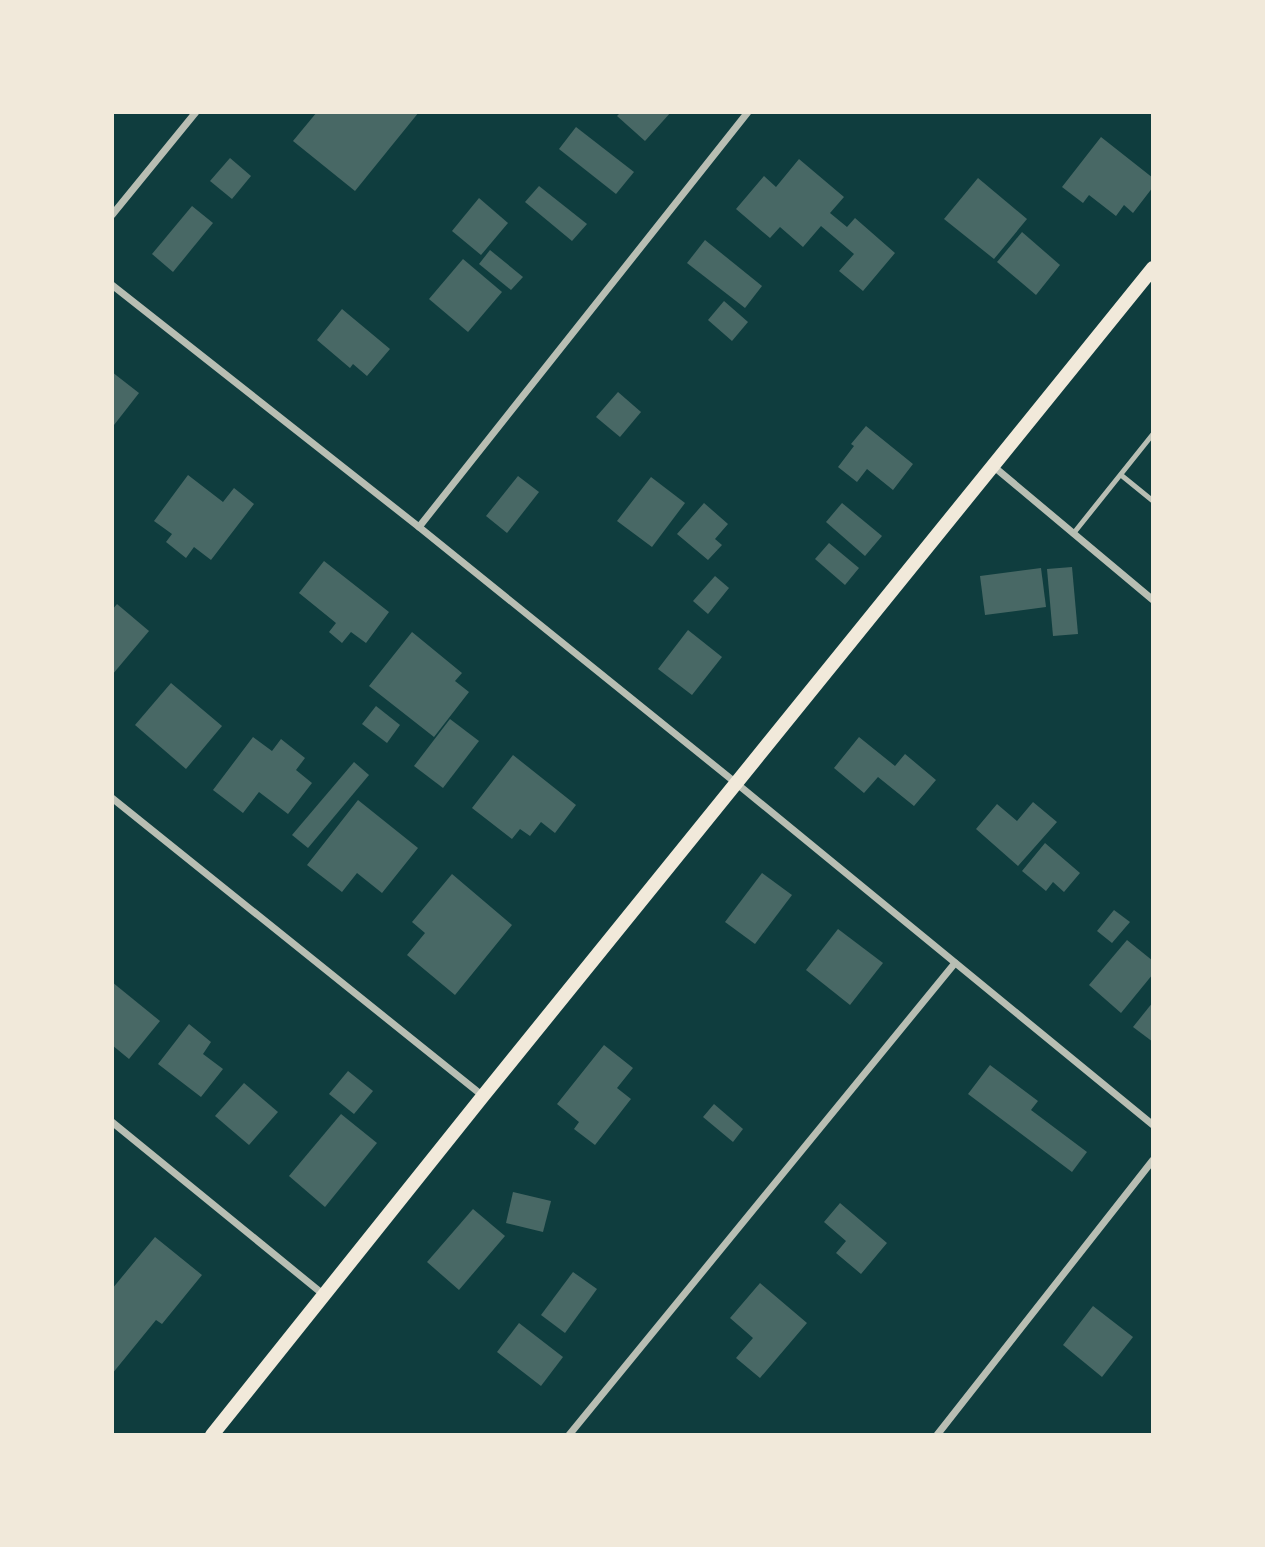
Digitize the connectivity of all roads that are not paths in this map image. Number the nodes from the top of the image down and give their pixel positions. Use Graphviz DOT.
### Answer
graph roads {
  1 [pos="196,112"];
  2 [pos="748,112"];
  3 [pos="112,215"];
  4 [pos="1153,268"];
  5 [pos="112,285"];
  6 [pos="1153,434"];
  7 [pos="992,466"];
  8 [pos="1121,475"];
  9 [pos="1153,501"];
  10 [pos="419,527"];
  11 [pos="1073,534"];
  12 [pos="1153,600"];
  13 [pos="736,783"];
  14 [pos="112,798"];
  15 [pos="955,963"];
  16 [pos="483,1096"];
  17 [pos="112,1122"];
  18 [pos="1153,1125"];
  19 [pos="1153,1160"];
  20 [pos="324,1295"];
  21 [pos="212,1435"];
  22 [pos="569,1435"];
  23 [pos="937,1435"];
  1 -- 3 [label="street"];
  2 -- 10 [label="street"];
  4 -- 7 [label="main road"];
  5 -- 10 [label="street"];
  6 -- 8 [label="lane"];
  7 -- 11 [label="street"];
  7 -- 13 [label="main road"];
  8 -- 9 [label="lane"];
  8 -- 11 [label="lane"];
  10 -- 13 [label="street"];
  11 -- 12 [label="street"];
  13 -- 15 [label="street"];
  13 -- 16 [label="main road"];
  14 -- 16 [label="street"];
  15 -- 18 [label="street"];
  15 -- 22 [label="street"];
  16 -- 20 [label="main road"];
  17 -- 20 [label="street"];
  19 -- 23 [label="street"];
  20 -- 21 [label="main road"];
}
